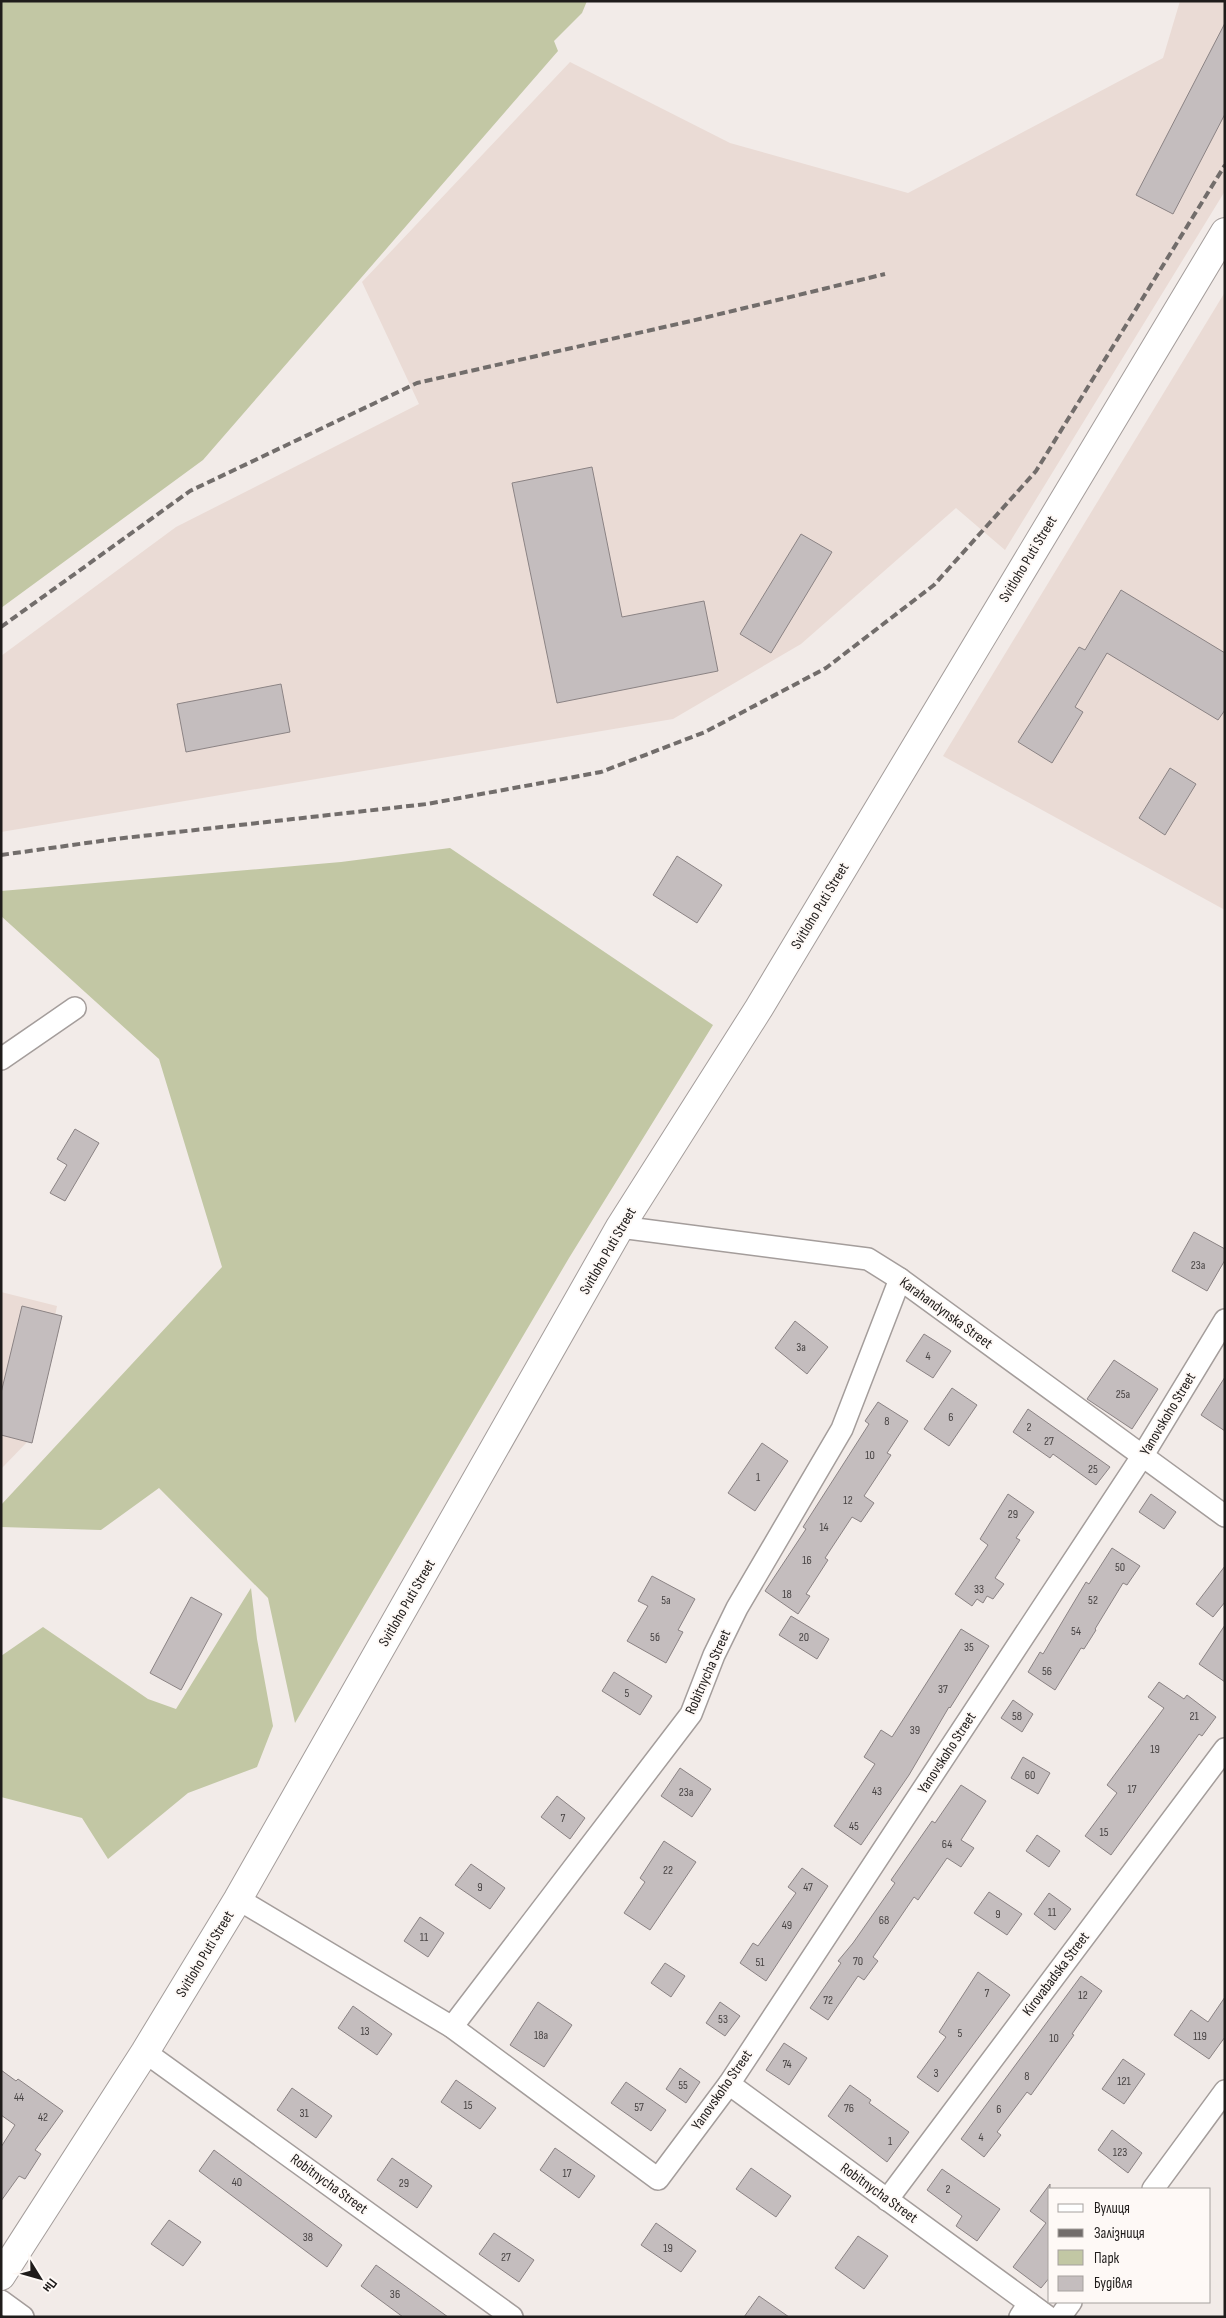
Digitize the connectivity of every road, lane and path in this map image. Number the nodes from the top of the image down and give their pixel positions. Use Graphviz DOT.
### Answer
graph roads {
  1 [pos="1225,232"];
  2 [pos="75,1008"];
  3 [pos="1,1059"];
  4 [pos="620,1227"];
  5 [pos="900,1279"];
  6 [pos="1225,1320"];
  7 [pos="1144,1455"];
  8 [pos="1225,1516"];
  9 [pos="1225,1749"];
  10 [pos="238,1899"];
  11 [pos="452,2027"];
  12 [pos="145,2052"];
  13 [pos="728,2084"];
  14 [pos="1225,2091"];
  15 [pos="1154,2188"];
  16 [pos="888,2200"];
  17 [pos="1,2276"];
  18 [pos="1,2301"];
  19 [pos="1070,2303"];
  20 [pos="1024,2310"];
  21 [pos="23,2317"];
  22 [pos="512,2317"];
  23 [pos="1048,2317"];
  24 [pos="1060,2317"];
  1 -- 4 [label="main road, Svitloho Puti Street"];
  2 -- 3 [label="street"];
  4 -- 5 [label="street, Karahandynska Street"];
  4 -- 10 [label="main road, Svitloho Puti Street"];
  5 -- 7 [label="street, Karahandynska Street"];
  5 -- 11 [label="street, Robitnycha Street"];
  6 -- 7 [label="street, Yanovskoho Street"];
  7 -- 8 [label="street, Karahandynska Street"];
  7 -- 13 [label="street, Yanovskoho Street"];
  9 -- 16 [label="street, Kirovabadska Street"];
  10 -- 11 [label="street"];
  10 -- 12 [label="main road, Svitloho Puti Street"];
  11 -- 13 [label="street, Yanovskoho Street"];
  12 -- 17 [label="main road, Svitloho Puti Street"];
  12 -- 22 [label="street, Robitnycha Street"];
  13 -- 16 [label="street, Robitnycha Street"];
  14 -- 15 [label="street"];
  16 -- 20 [label="street, Robitnycha Street"];
  18 -- 21 [label="street"];
  19 -- 24 [label="street"];
  20 -- 23 [label="street, Robitnycha Street"];
}
